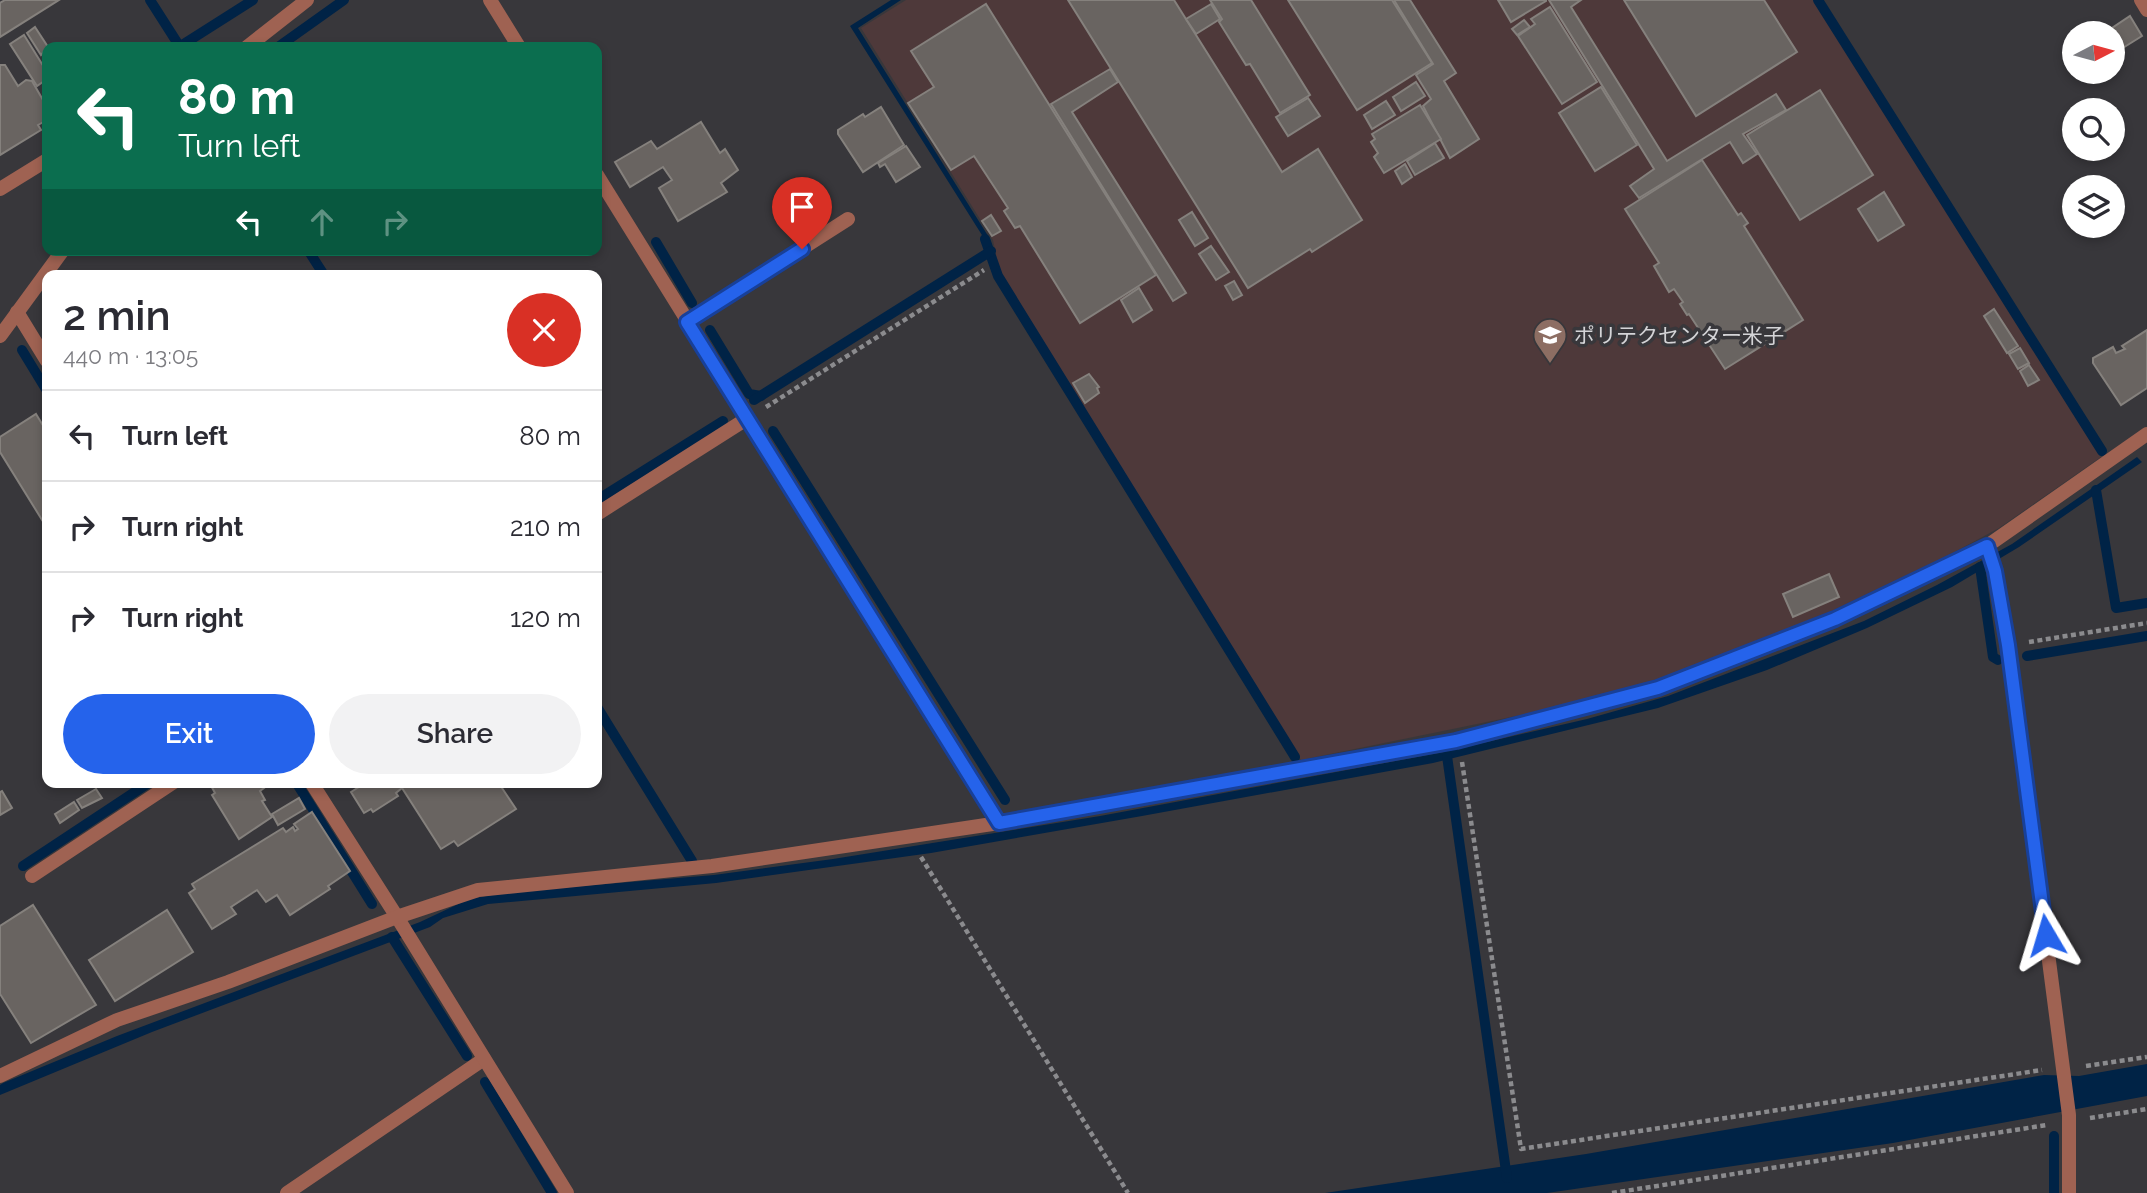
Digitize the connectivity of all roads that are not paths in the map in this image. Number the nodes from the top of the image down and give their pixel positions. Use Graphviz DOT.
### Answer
graph roads {
  1 [pos="307,0"];
  2 [pos="490,0"];
  3 [pos="2140,0"];
  4 [pos="2147,10"];
  5 [pos="253,42"];
  6 [pos="516,42"];
  7 [pos="42,163"];
  8 [pos="602,182"];
  9 [pos="0,189"];
  10 [pos="848,219"];
  11 [pos="42,278"];
  12 [pos="17,312"];
  13 [pos="687,322"];
  14 [pos="0,336"];
  15 [pos="42,353"];
  16 [pos="748,418"];
  17 [pos="2147,434"];
  18 [pos="602,511"];
  19 [pos="1988,550"];
  20 [pos="165,788"];
  21 [pos="315,788"];
  22 [pos="999,823"];
  23 [pos="32,876"];
  24 [pos="399,920"];
  25 [pos="484,1059"];
  26 [pos="0,1076"];
  27 [pos="287,1193"];
  28 [pos="566,1193"];
  29 [pos="2069,1193"];
  1 -- 5 [label="street"];
  2 -- 6 [label="street"];
  3 -- 4 [label="street"];
  7 -- 9 [label="street"];
  8 -- 13 [label="street"];
  10 -- 13 [label="street"];
  11 -- 12 [label="street"];
  12 -- 14 [label="street"];
  12 -- 15 [label="street"];
  13 -- 16 [label="street"];
  16 -- 18 [label="street"];
  16 -- 22 [label="street"];
  17 -- 19 [label="street"];
  19 -- 22 [label="street"];
  19 -- 29 [label="street"];
  20 -- 23 [label="street"];
  21 -- 24 [label="street"];
  22 -- 24 [label="street"];
  24 -- 25 [label="street"];
  24 -- 26 [label="street"];
  25 -- 27 [label="street"];
  25 -- 28 [label="street"];
}
